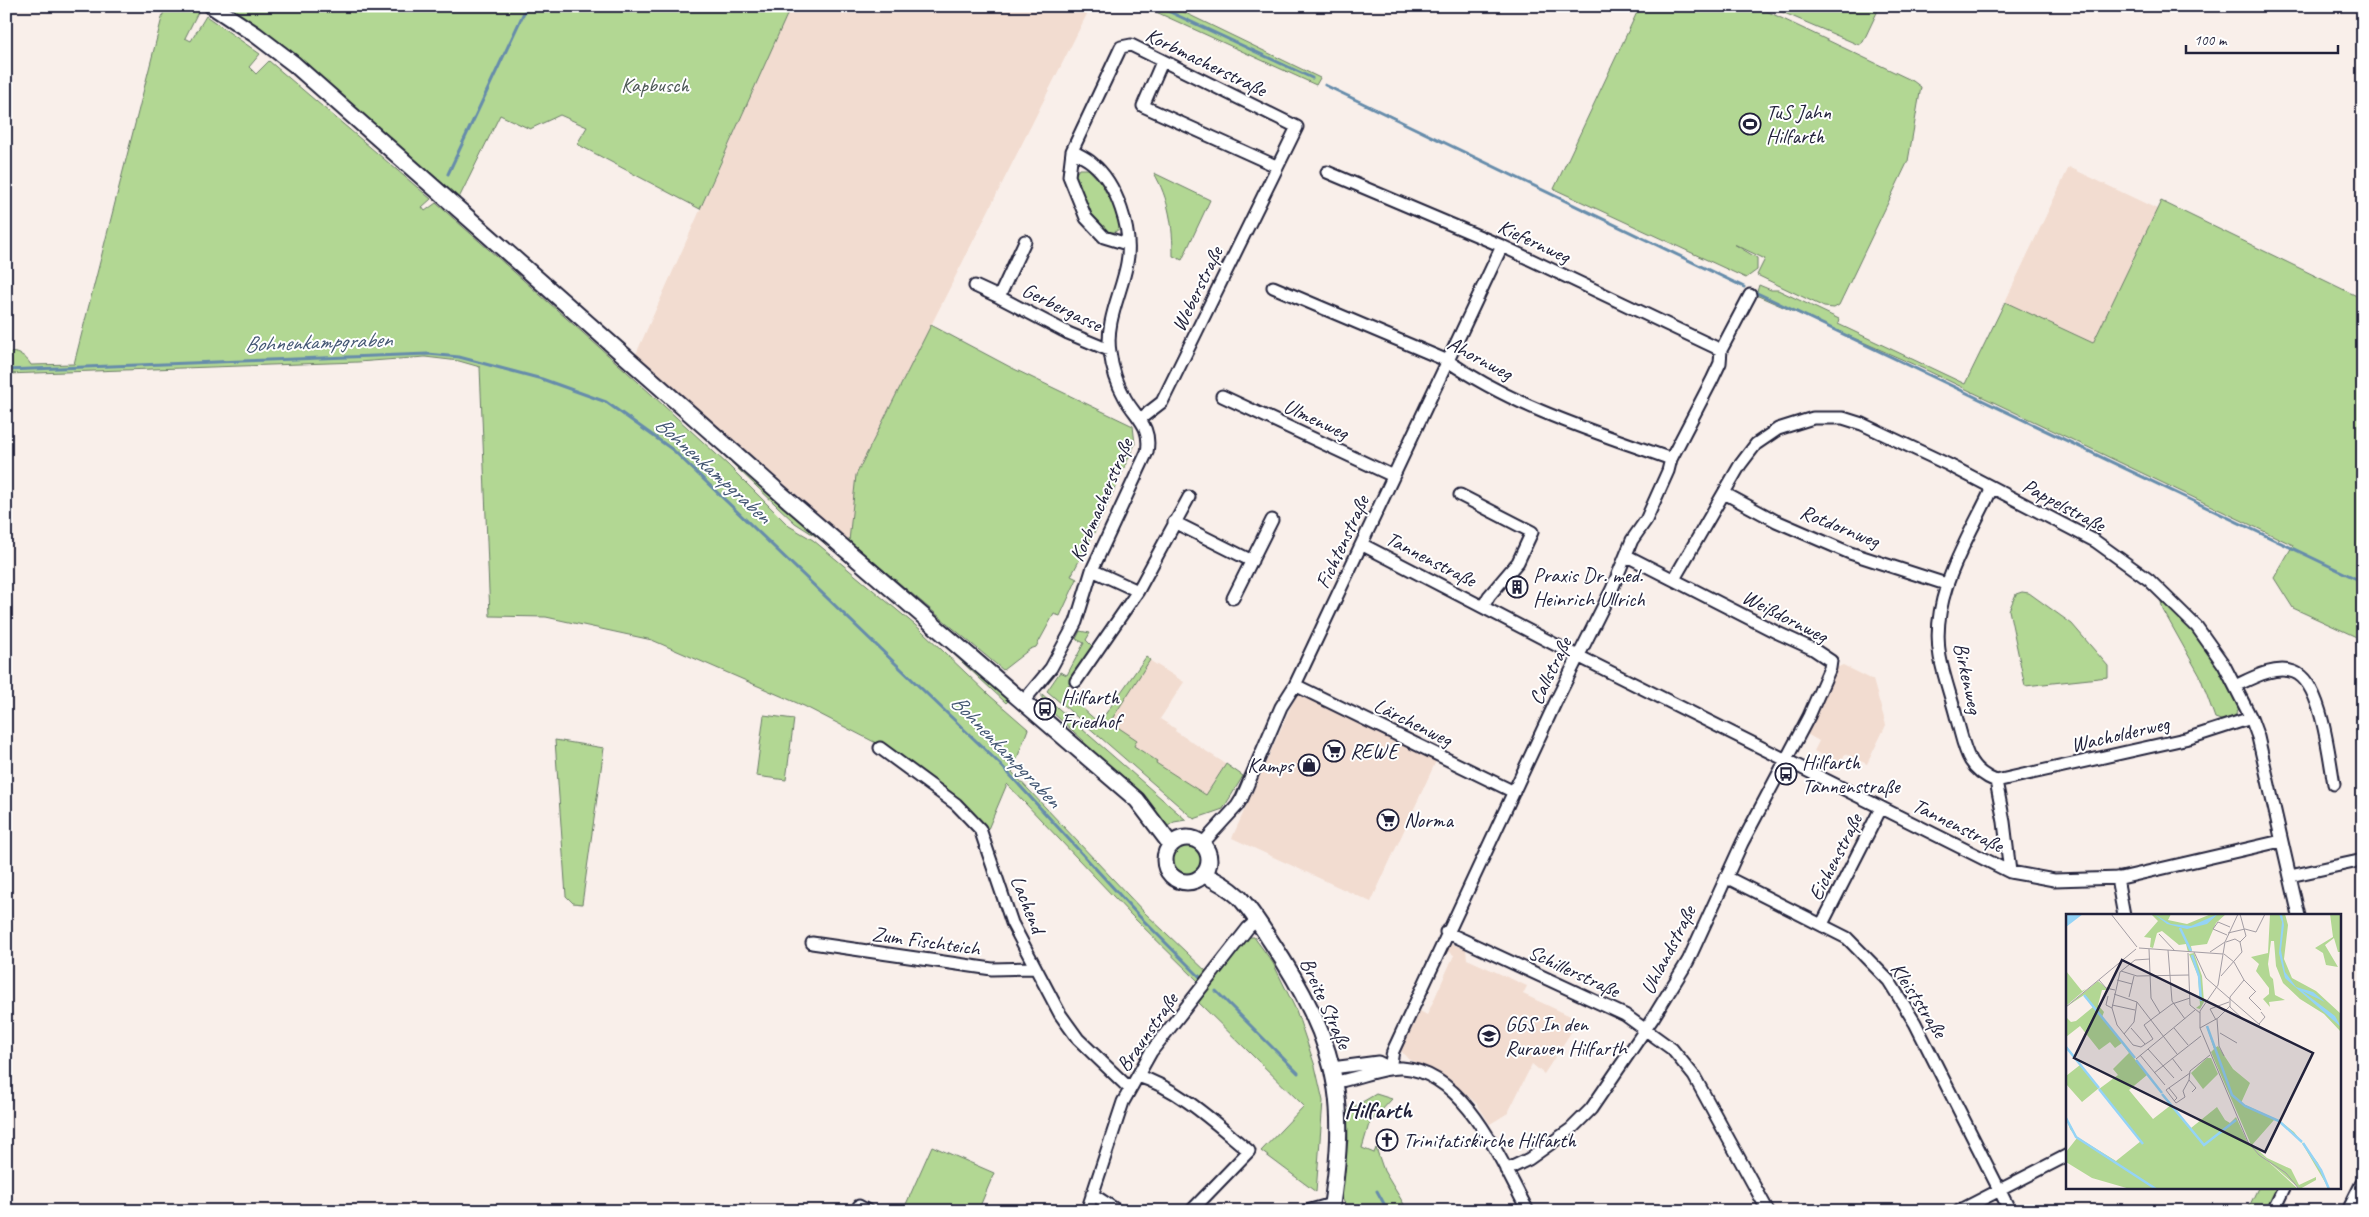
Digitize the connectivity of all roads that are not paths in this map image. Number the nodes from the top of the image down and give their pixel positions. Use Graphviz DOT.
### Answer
graph roads {
  1 [pos="212,6"];
  2 [pos="1162,62"];
  3 [pos="1297,127"];
  4 [pos="1072,151"];
  5 [pos="1276,166"];
  6 [pos="1328,172"];
  7 [pos="1026,241"];
  8 [pos="1127,244"];
  9 [pos="1502,246"];
  10 [pos="975,286"];
  11 [pos="1273,286"];
  12 [pos="1750,295"];
  13 [pos="999,297"];
  14 [pos="1110,350"];
  15 [pos="1721,350"];
  16 [pos="1448,361"];
  17 [pos="1222,396"];
  18 [pos="1140,419"];
  19 [pos="1671,459"];
  20 [pos="1393,476"];
  21 [pos="1992,488"];
  22 [pos="1724,493"];
  23 [pos="1460,495"];
  24 [pos="1189,497"];
  25 [pos="1272,520"];
  26 [pos="1174,522"];
  27 [pos="1363,545"];
  28 [pos="1627,556"];
  29 [pos="1252,561"];
  30 [pos="1092,570"];
  31 [pos="1674,579"];
  32 [pos="1946,584"];
  33 [pos="1138,590"];
  34 [pos="1233,598"];
  35 [pos="1483,607"];
  36 [pos="1578,656"];
  37 [pos="1076,681"];
  38 [pos="1295,685"];
  39 [pos="2236,686"];
  40 [pos="1022,702"];
  41 [pos="2251,718"];
  42 [pos="880,748"];
  43 [pos="1786,759"];
  44 [pos="1996,781"];
  45 [pos="2334,784"];
  46 [pos="1514,792"];
  47 [pos="1881,808"];
  48 [pos="2280,841"];
  49 [pos="1203,843"];
  50 [pos="1171,845"];
  51 [pos="2363,860"];
  52 [pos="2010,872"];
  53 [pos="1204,875"];
  54 [pos="2290,876"];
  55 [pos="1726,877"];
  56 [pos="2117,878"];
  57 [pos="2124,914"];
  58 [pos="2299,914"];
  59 [pos="1257,920"];
  60 [pos="1822,924"];
  61 [pos="1446,932"];
  62 [pos="812,943"];
  63 [pos="1034,968"];
  64 [pos="1645,1030"];
  65 [pos="1390,1068"];
  66 [pos="1333,1075"];
  67 [pos="1138,1076"];
  68 [pos="1130,1088"];
  69 [pos="2066,1156"];
  70 [pos="1506,1170"];
  71 [pos="2363,1185"];
  72 [pos="1999,1189"];
  73 [pos="2283,1190"];
  74 [pos="1092,1194"];
  75 [pos="1331,1208"];
  76 [pos="1087,1211"];
  77 [pos="1118,1211"];
  78 [pos="1191,1211"];
  79 [pos="1307,1211"];
  80 [pos="1528,1211"];
  81 [pos="1768,1211"];
  82 [pos="1959,1211"];
  83 [pos="2010,1211"];
  84 [pos="2273,1211"];
  85 [pos="2350,1211"];
  1 -- 40 [label="main road"];
  2 -- 3 [label="street, Korbmacherstraße"];
  2 -- 4 [label="street, Korbmacherstraße"];
  2 -- 5 [label="street"];
  3 -- 5 [label="street, Weberstraße"];
  4 -- 8 [label="street, Korbmacherstraße"];
  4 -- 8 [label="street, Korbmacherstraße"];
  5 -- 18 [label="street, Weberstraße"];
  6 -- 9 [label="street, Kiefernweg"];
  7 -- 13 [label="street, Gerbergasse"];
  8 -- 14 [label="street, Korbmacherstraße"];
  9 -- 15 [label="street, Kiefernweg"];
  9 -- 16 [label="street, Fichtenstraße"];
  10 -- 13 [label="street, Gerbergasse"];
  11 -- 16 [label="street, Ahornweg"];
  12 -- 15 [label="street, Callstraße"];
  13 -- 14 [label="street, Gerbergasse"];
  14 -- 18 [label="street, Korbmacherstraße"];
  15 -- 19 [label="street, Callstraße"];
  16 -- 19 [label="street, Ahornweg"];
  16 -- 20 [label="street, Fichtenstraße"];
  17 -- 20 [label="street, Ulmenweg"];
  18 -- 30 [label="street, Korbmacherstraße"];
  19 -- 28 [label="street, Callstraße"];
  20 -- 27 [label="street, Fichtenstraße"];
  21 -- 22 [label="street, Pappelstraße"];
  21 -- 32 [label="street, Birkenweg"];
  21 -- 39 [label="street, Pappelstraße"];
  22 -- 31 [label="street, Pappelstraße"];
  22 -- 32 [label="street, Rotdornweg"];
  23 -- 35 [label="street, Tannenstraße"];
  24 -- 26 [label="street"];
  25 -- 29 [label="street"];
  26 -- 29 [label="street"];
  26 -- 33 [label="street"];
  27 -- 35 [label="street, Tannenstraße"];
  27 -- 38 [label="street, Fichtenstraße"];
  28 -- 31 [label="street, Weißdornweg"];
  28 -- 36 [label="street, Callstraße"];
  29 -- 34 [label="street"];
  30 -- 33 [label="street"];
  30 -- 40 [label="street, Korbmacherstraße"];
  31 -- 43 [label="street, Weißdornweg"];
  32 -- 44 [label="street, Birkenweg"];
  33 -- 37 [label="street"];
  35 -- 36 [label="street, Tannenstraße"];
  36 -- 43 [label="street, Tannenstraße"];
  36 -- 46 [label="street, Callstraße"];
  38 -- 46 [label="street, Lärchenweg"];
  38 -- 49 [label="street, Fichtenstraße"];
  39 -- 41 [label="street, Pappelstraße"];
  39 -- 45 [label="street"];
  40 -- 50 [label="main road"];
  41 -- 44 [label="street, Wacholderweg"];
  41 -- 48 [label="street, Pappelstraße"];
  42 -- 63 [label="street, Lachend"];
  43 -- 47 [label="street, Tannenstraße"];
  43 -- 55 [label="street, Uhlandstraße"];
  44 -- 52 [label="street"];
  46 -- 61 [label="street, Callstraße"];
  47 -- 52 [label="street, Tannenstraße"];
  47 -- 60 [label="street, Eichenstraße"];
  48 -- 54 [label="street, Pappelstraße"];
  48 -- 56 [label="street, Tannenstraße"];
  49 -- 50 [label="main road"];
  49 -- 53 [label="main road"];
  50 -- 53 [label="main road"];
  51 -- 54 [label="street"];
  52 -- 56 [label="street, Tannenstraße"];
  53 -- 59 [label="main road, Breite Straße"];
  54 -- 58 [label="street, Pappelstraße"];
  55 -- 60 [label="street, Kleiststraße"];
  55 -- 64 [label="street, Uhlandstraße"];
  56 -- 57 [label="street"];
  59 -- 66 [label="main road, Breite Straße"];
  59 -- 67 [label="street, Braunstraße"];
  60 -- 72 [label="street, Kleiststraße"];
  61 -- 64 [label="street, Schillerstraße"];
  61 -- 65 [label="street, Callstraße"];
  62 -- 63 [label="street, Zum Fischteich"];
  63 -- 68 [label="street, Lachend"];
  64 -- 70 [label="street, Uhlandstraße"];
  64 -- 81 [label="street, Schillerstraße"];
  65 -- 66 [label="street"];
  65 -- 70 [label="street"];
  66 -- 75 [label="main road, Breite Straße"];
  67 -- 68 [label="street, Braunstraße"];
  67 -- 78 [label="street"];
  68 -- 74 [label="street, Braunstraße"];
  69 -- 72 [label="street"];
  70 -- 80 [label="street"];
  71 -- 85 [label="main road"];
  72 -- 82 [label="street"];
  72 -- 83 [label="street, Kleiststraße"];
  73 -- 84 [label="street"];
  74 -- 76 [label="street, Braunstraße"];
  74 -- 77 [label="street"];
  75 -- 79 [label="street"];
}
